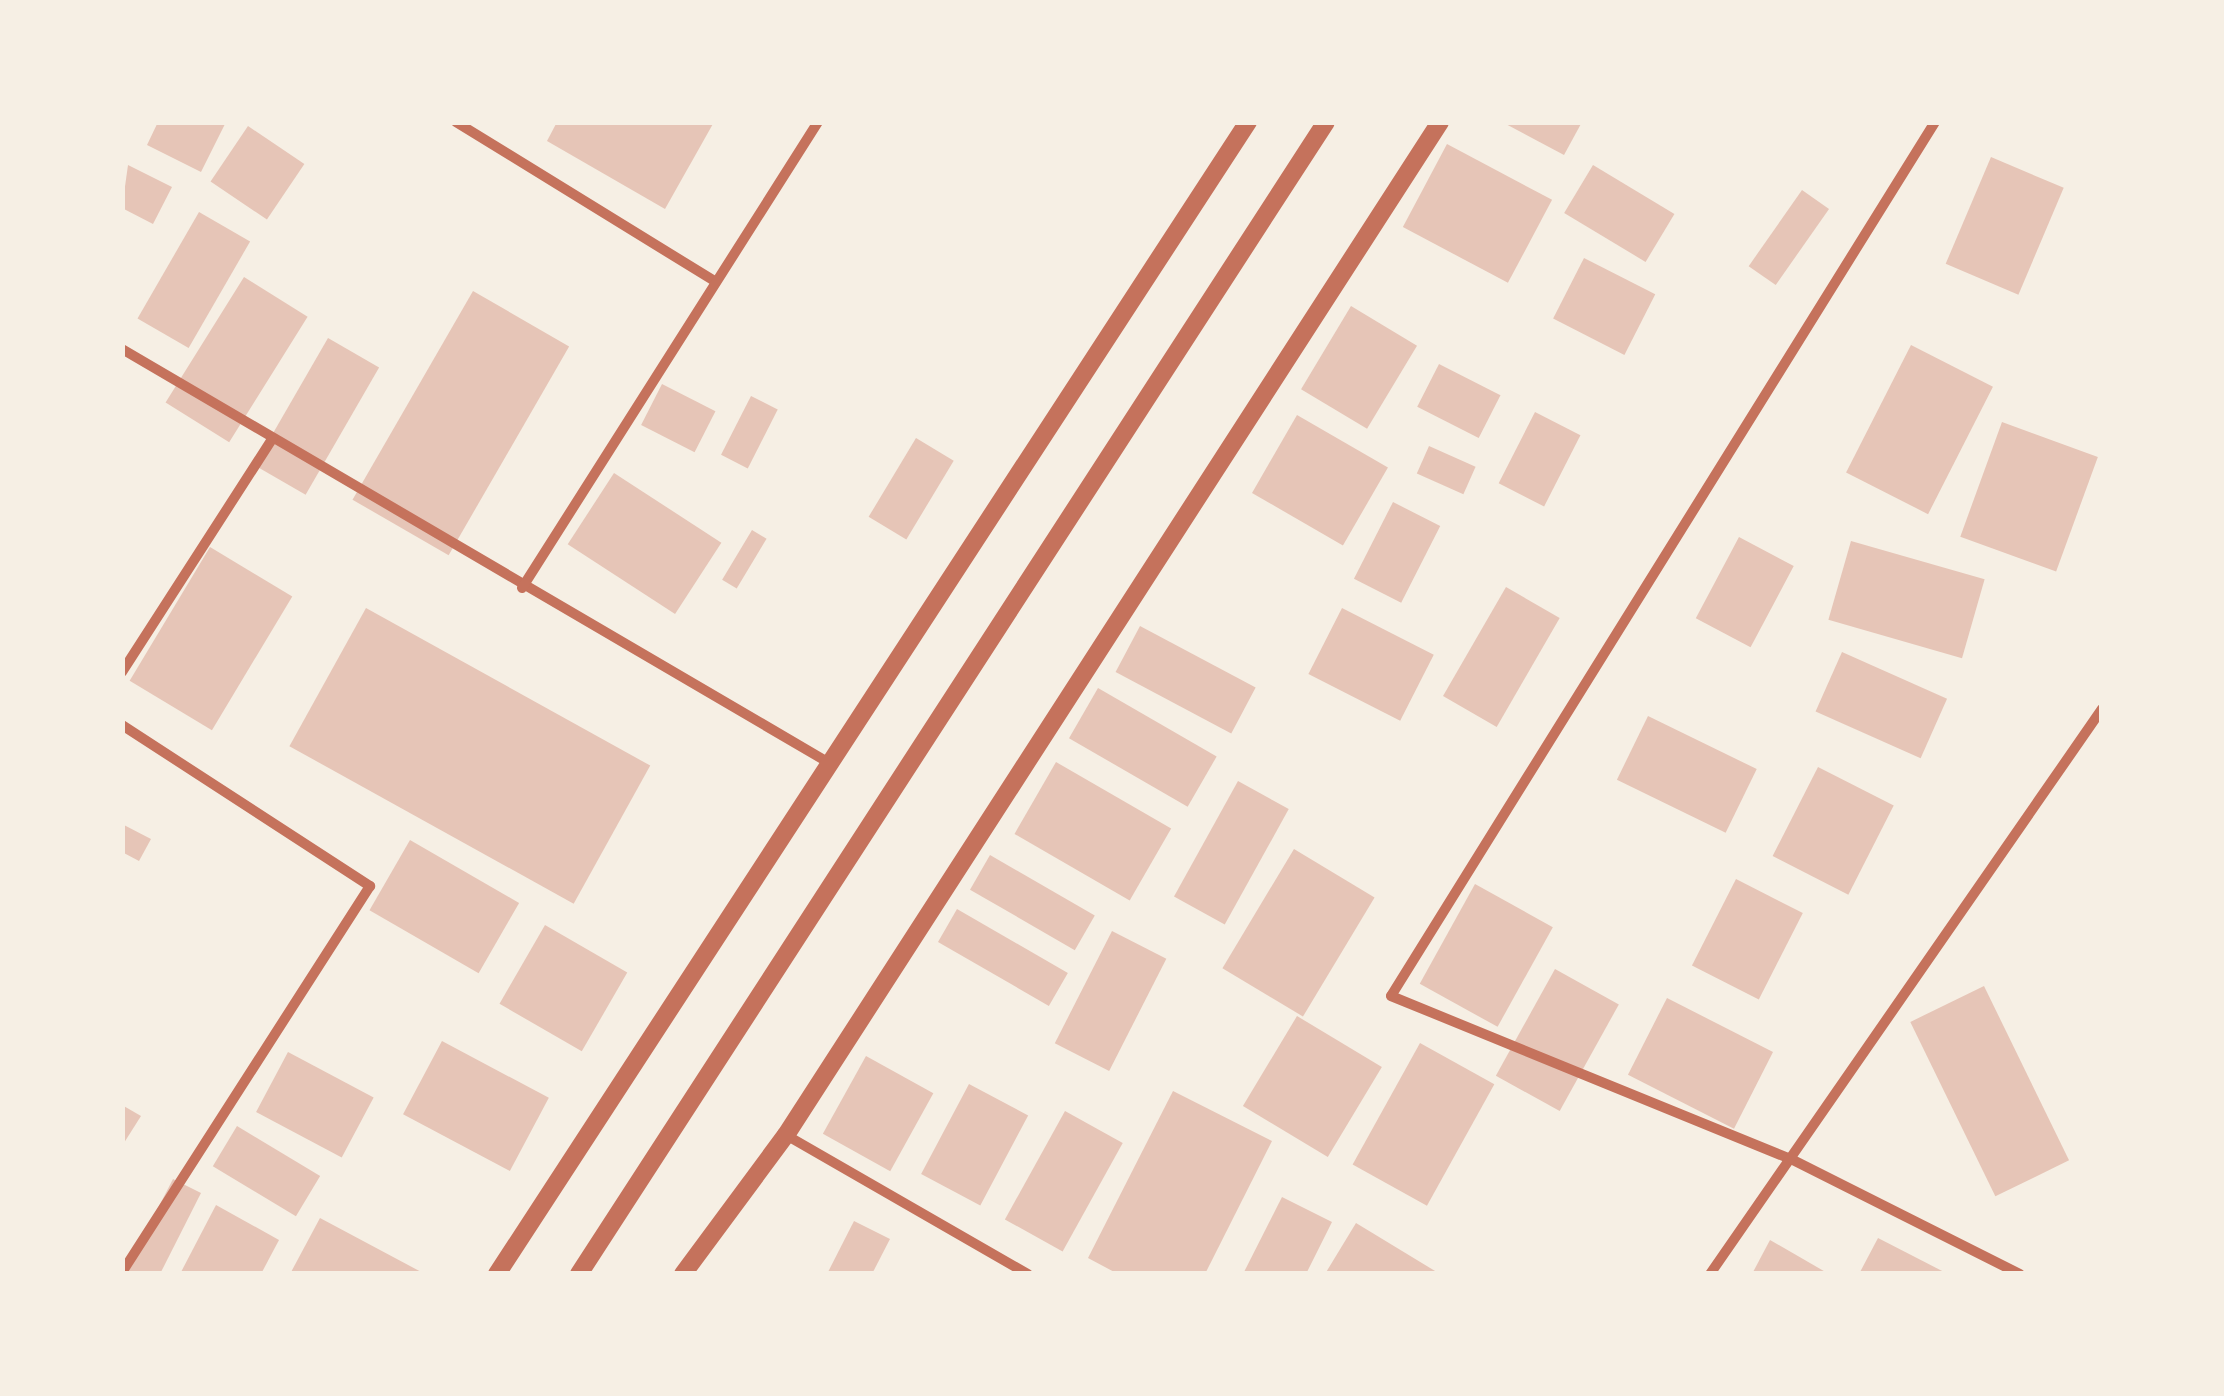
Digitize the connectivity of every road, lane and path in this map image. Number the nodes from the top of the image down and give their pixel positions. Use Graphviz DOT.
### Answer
graph roads {
  1 [pos="456,122"];
  2 [pos="818,122"];
  3 [pos="1248,122"];
  4 [pos="1326,122"];
  5 [pos="1440,122"];
  6 [pos="1935,122"];
  7 [pos="716,282"];
  8 [pos="122,349"];
  9 [pos="273,438"];
  10 [pos="522,588"];
  11 [pos="122,672"];
  12 [pos="2102,709"];
  13 [pos="122,725"];
  14 [pos="831,764"];
  15 [pos="786,1135"];
  16 [pos="1791,1159"];
  17 [pos="122,1273"];
  18 [pos="497,1274"];
  19 [pos="579,1274"];
  20 [pos="683,1274"];
  21 [pos="1028,1274"];
  22 [pos="1710,1274"];
  23 [pos="2020,1274"];
  1 -- 7 [label="street"];
  2 -- 7 [label="street"];
  3 -- 14 [label="street"];
  4 -- 19 [label="street"];
  5 -- 15 [label="street"];
  6 -- 16 [label="street"];
  7 -- 10 [label="street"];
  8 -- 9 [label="street"];
  9 -- 10 [label="street"];
  9 -- 11 [label="street"];
  10 -- 14 [label="street"];
  12 -- 16 [label="street"];
  13 -- 17 [label="street"];
  14 -- 18 [label="street"];
  15 -- 20 [label="street"];
  15 -- 21 [label="street"];
  16 -- 22 [label="street"];
  16 -- 23 [label="street"];
}
